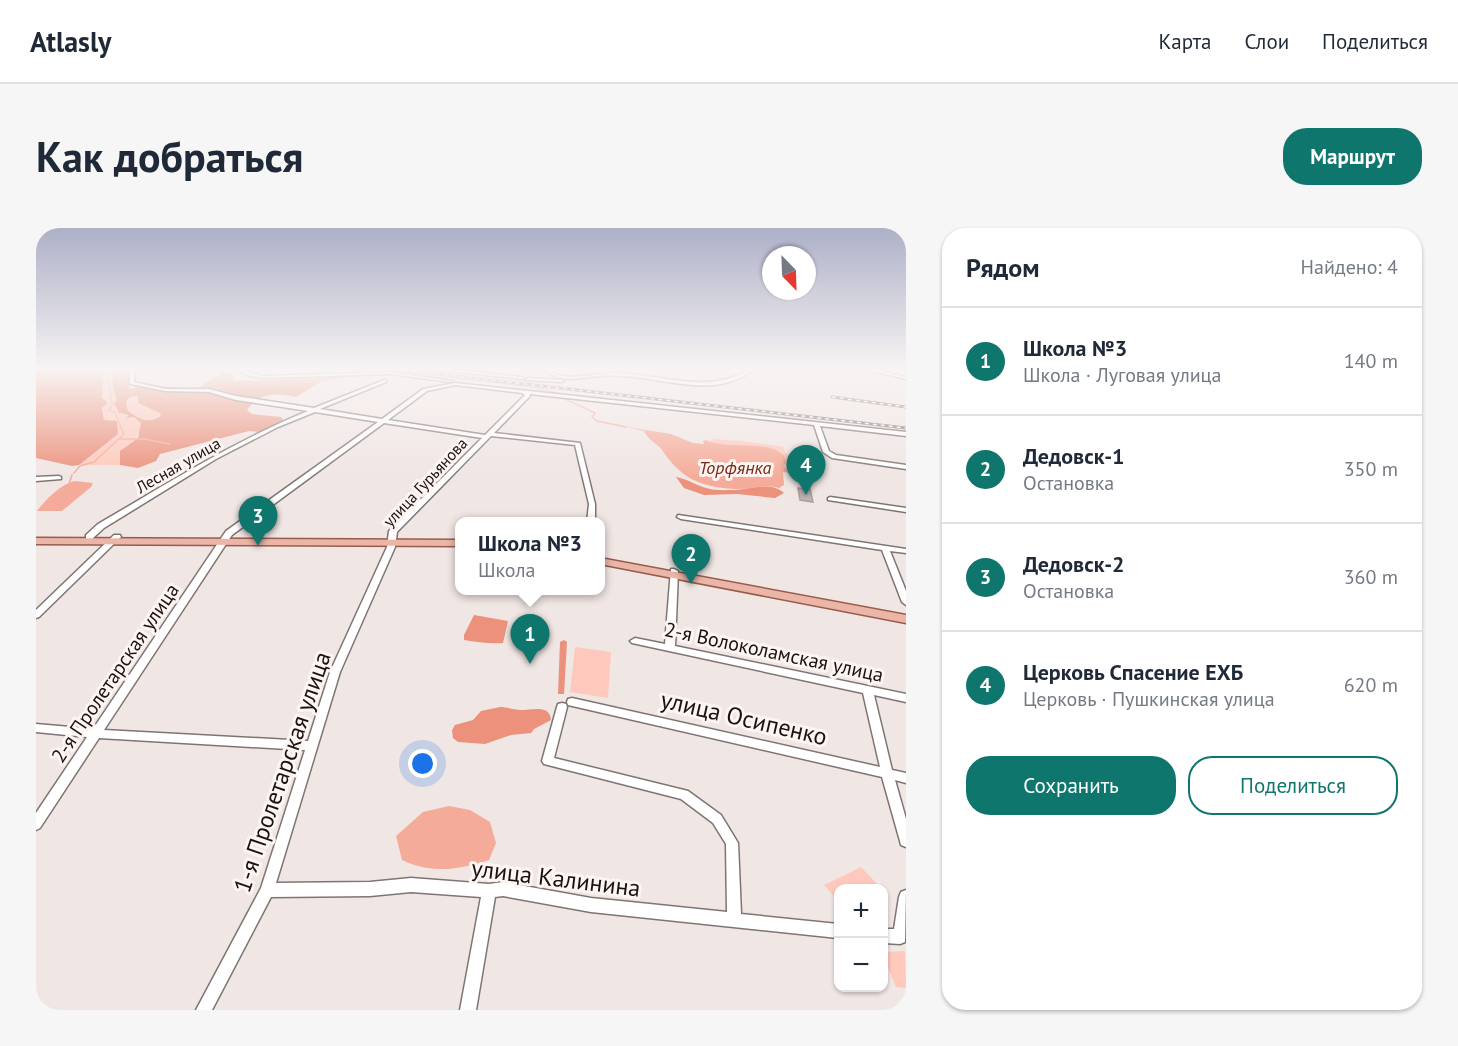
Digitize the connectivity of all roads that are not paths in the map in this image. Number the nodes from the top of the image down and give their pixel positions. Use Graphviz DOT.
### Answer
graph roads {
  1 [pos="300,406"];
  2 [pos="325,406"];
  3 [pos="402,406"];
  4 [pos="517,406"];
  5 [pos="661,406"];
  6 [pos="319,409"];
  7 [pos="383,420"];
  8 [pos="816,424"];
  9 [pos="906,434"];
  10 [pos="488,436"];
  11 [pos="906,467"];
  12 [pos="58,478"];
  13 [pos="36,479"];
  14 [pos="830,499"];
  15 [pos="906,510"];
  16 [pos="591,517"];
  17 [pos="681,517"];
  18 [pos="89,537"];
  19 [pos="36,539"];
  20 [pos="115,539"];
  21 [pos="225,540"];
  22 [pos="455,541"];
  23 [pos="390,542"];
  24 [pos="885,548"];
  25 [pos="906,551"];
  26 [pos="605,560"];
  27 [pos="674,573"];
  28 [pos="906,602"];
  29 [pos="36,615"];
  30 [pos="906,617"];
  31 [pos="635,641"];
  32 [pos="670,648"];
  33 [pos="868,690"];
  34 [pos="906,698"];
  35 [pos="36,728"];
  36 [pos="98,734"];
  37 [pos="313,746"];
  38 [pos="887,774"];
  39 [pos="906,778"];
  40 [pos="36,824"];
  41 [pos="906,841"];
  42 [pos="267,890"];
  43 [pos="489,891"];
  44 [pos="906,897"];
  45 [pos="734,920"];
  46 [pos="834,931"];
  47 [pos="888,937"];
  48 [pos="903,940"];
  49 [pos="204,1010"];
  50 [pos="468,1010"];
  1 -- 6 [label="street"];
  2 -- 6 [label="street, Лесная улица"];
  3 -- 7 [label="street, 2-я Пролетарская улица"];
  4 -- 10 [label="street, улица Гурьянова"];
  5 -- 8 [label="street"];
  6 -- 7 [label="street"];
  6 -- 18 [label="street, Лесная улица"];
  7 -- 10 [label="street"];
  7 -- 21 [label="street, 2-я Пролетарская улица"];
  8 -- 9 [label="street"];
  8 -- 11 [label="street"];
  10 -- 16 [label="street"];
  10 -- 23 [label="street, улица Гурьянова"];
  12 -- 13 [label="street"];
  14 -- 15 [label="street"];
  17 -- 24 [label="street"];
  18 -- 19 [label="main road"];
  18 -- 20 [label="main road"];
  19 -- 20 [label="main road"];
  20 -- 21 [label="main road"];
  20 -- 29 [label="street"];
  21 -- 23 [label="main road"];
  21 -- 36 [label="street, 2-я Пролетарская улица"];
  22 -- 23 [label="main road"];
  23 -- 37 [label="street, 1-я Пролетарская улица"];
  24 -- 25 [label="street"];
  24 -- 28 [label="street"];
  26 -- 27 [label="main road"];
  27 -- 30 [label="main road"];
  27 -- 32 [label="street"];
  31 -- 32 [label="street, 2-я Волоколамская улица"];
  32 -- 33 [label="street, 2-я Волоколамская улица"];
  33 -- 34 [label="street, 2-я Волоколамская улица"];
  33 -- 38 [label="street"];
  35 -- 36 [label="street"];
  36 -- 37 [label="street"];
  36 -- 40 [label="street, 2-я Пролетарская улица"];
  37 -- 42 [label="street, 1-я Пролетарская улица"];
  38 -- 39 [label="street, улица Осипенко"];
  38 -- 41 [label="street"];
  38 -- 45 [label="street, улица Осипенко"];
  42 -- 43 [label="street, улица Калинина"];
  42 -- 49 [label="street, 1-я Пролетарская улица"];
  43 -- 45 [label="street, улица Калинина"];
  43 -- 50 [label="street"];
  44 -- 48 [label="street"];
  45 -- 46 [label="street, улица Калинина"];
  47 -- 48 [label="street"];
}
